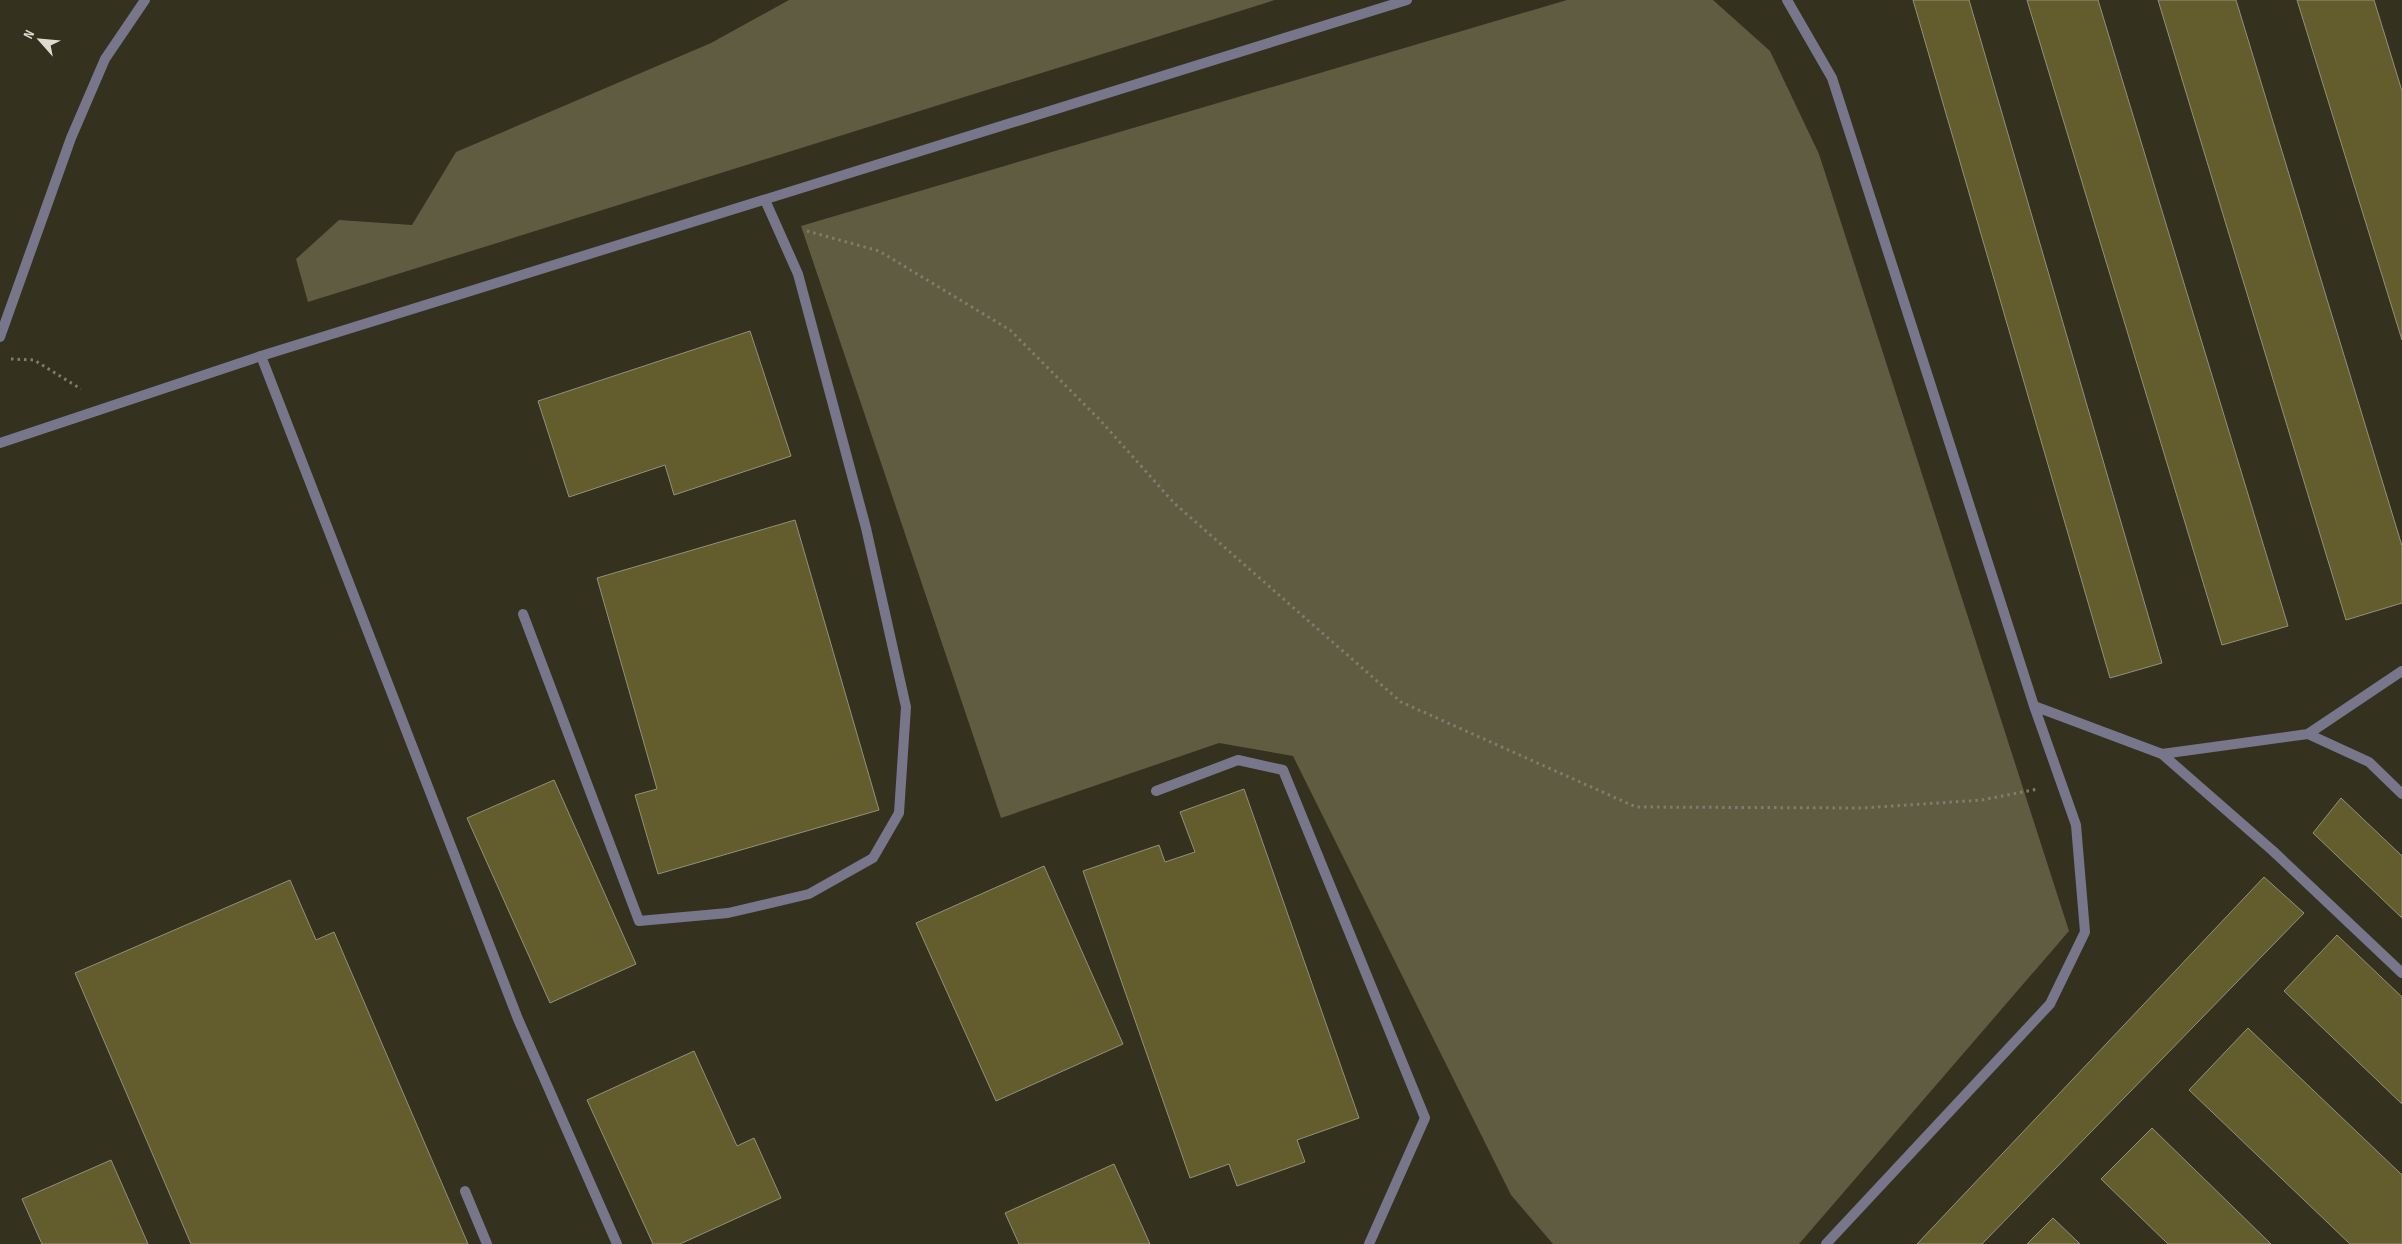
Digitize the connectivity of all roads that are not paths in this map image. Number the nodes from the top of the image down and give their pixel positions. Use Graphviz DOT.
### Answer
graph roads {
  1 [pos="144,0"];
  2 [pos="1407,0"];
  3 [pos="1787,0"];
  4 [pos="765,200"];
  5 [pos="0,337"];
  6 [pos="261,356"];
  7 [pos="0,443"];
  8 [pos="523,614"];
  9 [pos="2402,672"];
  10 [pos="2034,706"];
  11 [pos="2308,734"];
  12 [pos="2162,754"];
  13 [pos="1156,791"];
  14 [pos="2402,794"];
  15 [pos="2402,973"];
  16 [pos="465,1191"];
  17 [pos="487,1244"];
  18 [pos="617,1244"];
  19 [pos="1369,1244"];
  20 [pos="1826,1244"];
  1 -- 5 [label="street"];
  2 -- 4 [label="street"];
  3 -- 10 [label="street"];
  4 -- 6 [label="street"];
  4 -- 8 [label="street"];
  6 -- 7 [label="street"];
  6 -- 18 [label="street"];
  9 -- 11 [label="street"];
  10 -- 12 [label="street"];
  10 -- 20 [label="street"];
  11 -- 12 [label="street"];
  11 -- 14 [label="street"];
  12 -- 15 [label="street"];
  13 -- 19 [label="street"];
  16 -- 17 [label="street"];
}
